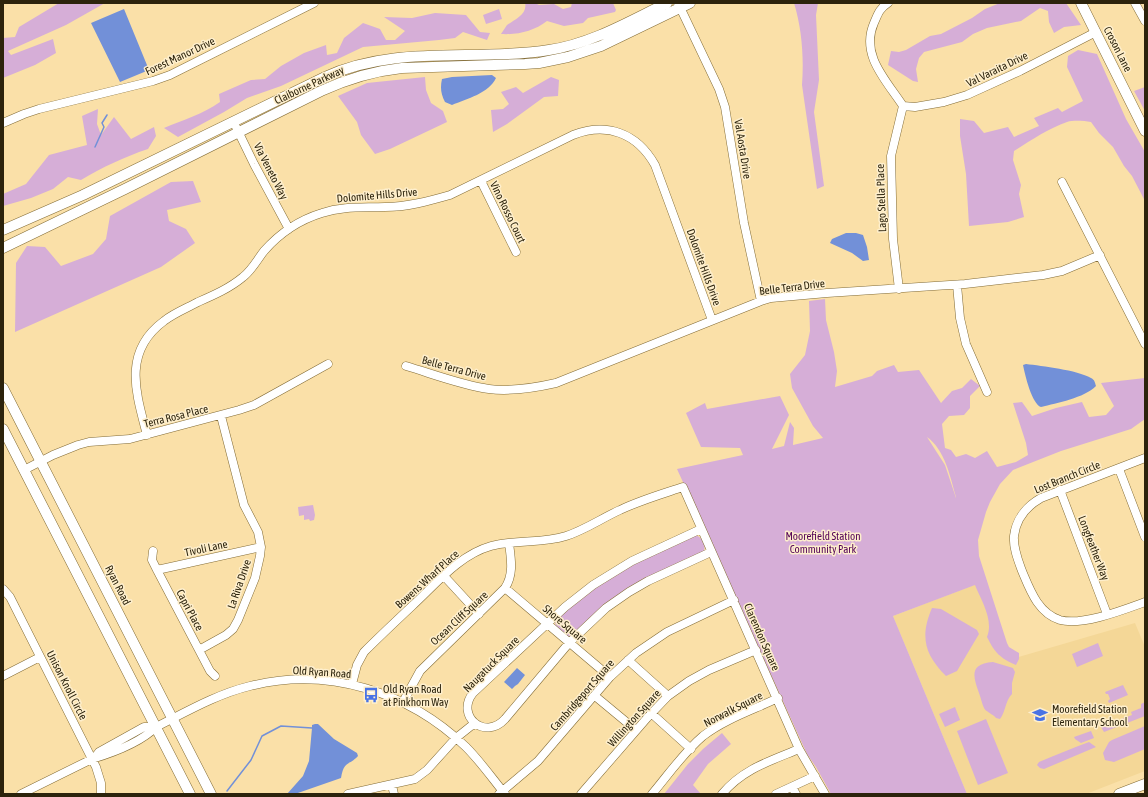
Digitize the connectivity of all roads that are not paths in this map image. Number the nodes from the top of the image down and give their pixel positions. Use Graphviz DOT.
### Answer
graph roads {
  1 [pos="314,3"];
  2 [pos="667,3"];
  3 [pos="690,3"];
  4 [pos="888,3"];
  5 [pos="1078,3"];
  6 [pos="1081,3"];
  7 [pos="1135,3"];
  8 [pos="679,5"];
  9 [pos="1090,21"];
  10 [pos="1145,21"];
  11 [pos="1096,32"];
  12 [pos="903,106"];
  13 [pos="3,123"];
  14 [pos="236,127"];
  15 [pos="1145,131"];
  16 [pos="481,181"];
  17 [pos="1062,182"];
  18 [pos="289,229"];
  19 [pos="3,230"];
  20 [pos="3,248"];
  21 [pos="516,252"];
  22 [pos="1100,255"];
  23 [pos="957,285"];
  24 [pos="899,289"];
  25 [pos="761,301"];
  26 [pos="712,320"];
  27 [pos="1145,344"];
  28 [pos="328,364"];
  29 [pos="406,366"];
  30 [pos="3,388"];
  31 [pos="987,392"];
  32 [pos="221,416"];
  33 [pos="3,429"];
  34 [pos="147,435"];
  35 [pos="1145,458"];
  36 [pos="40,461"];
  37 [pos="1119,469"];
  38 [pos="24,470"];
  39 [pos="683,487"];
  40 [pos="1060,490"];
  41 [pos="701,529"];
  42 [pos="1144,533"];
  43 [pos="509,542"];
  44 [pos="260,547"];
  45 [pos="153,551"];
  46 [pos="711,552"];
  47 [pos="157,570"];
  48 [pos="444,576"];
  49 [pos="505,588"];
  50 [pos="3,589"];
  51 [pos="734,600"];
  52 [pos="1145,602"];
  53 [pos="479,614"];
  54 [pos="1107,614"];
  55 [pos="547,624"];
  56 [pos="569,643"];
  57 [pos="199,650"];
  58 [pos="756,650"];
  59 [pos="40,657"];
  60 [pos="628,660"];
  61 [pos="3,676"];
  62 [pos="215,676"];
  63 [pos="610,677"];
  64 [pos="352,684"];
  65 [pos="595,696"];
  66 [pos="668,696"];
  67 [pos="778,698"];
  68 [pos="403,702"];
  69 [pos="651,713"];
  70 [pos="469,715"];
  71 [pos="173,719"];
  72 [pos="476,724"];
  73 [pos="156,727"];
  74 [pos="636,730"];
  75 [pos="456,738"];
  76 [pos="691,749"];
  77 [pos="800,749"];
  78 [pos="92,759"];
  79 [pos="815,776"];
  80 [pos="1145,784"];
  81 [pos="392,785"];
  82 [pos="794,790"];
  83 [pos="502,793"];
  84 [pos="21,794"];
  85 [pos="101,794"];
  86 [pos="190,794"];
  87 [pos="211,794"];
  88 [pos="348,794"];
  89 [pos="394,794"];
  90 [pos="582,794"];
  91 [pos="652,794"];
  92 [pos="722,794"];
  93 [pos="776,794"];
  94 [pos="825,794"];
  95 [pos="1119,794"];
  1 -- 13 [label="street, Forest Manor Drive"];
  2 -- 14 [label="main road, Claiborne Parkway"];
  3 -- 8 [label="main road, Claiborne Parkway"];
  4 -- 12 [label="street"];
  5 -- 9 [label="main road, Croson Lane"];
  6 -- 9 [label="main road, Croson Lane"];
  7 -- 10 [label="street"];
  8 -- 14 [label="main road, Claiborne Parkway"];
  8 -- 25 [label="street, Val Aosta Drive"];
  9 -- 11 [label="main road, Croson Lane"];
  11 -- 12 [label="street, Val Varaita Drive"];
  11 -- 15 [label="main road, Croson Lane"];
  12 -- 24 [label="street, Lago Stella Place"];
  14 -- 18 [label="street, Via Veneto Way"];
  14 -- 19 [label="main road, Claiborne Parkway"];
  14 -- 20 [label="main road, Claiborne Parkway"];
  16 -- 18 [label="street, Dolomite Hills Drive"];
  16 -- 21 [label="street, Vino Rosso Court"];
  16 -- 26 [label="street, Dolomite Hills Drive"];
  17 -- 22 [label="street"];
  18 -- 34 [label="street, Dolomite Hills Drive"];
  22 -- 23 [label="street, Belle Terra Drive"];
  22 -- 27 [label="street"];
  23 -- 24 [label="street, Belle Terra Drive"];
  23 -- 31 [label="street"];
  24 -- 25 [label="street, Belle Terra Drive"];
  25 -- 26 [label="street, Belle Terra Drive"];
  26 -- 29 [label="street, Belle Terra Drive"];
  28 -- 32 [label="street, Terra Rosa Place"];
  30 -- 36 [label="main road, Ryan Road"];
  32 -- 34 [label="street, Terra Rosa Place"];
  32 -- 44 [label="street, La Riva Drive"];
  33 -- 38 [label="main road"];
  34 -- 36 [label="street, Terra Rosa Place"];
  35 -- 37 [label="street, Lost Branch Circle"];
  36 -- 38 [label="street, Terra Rosa Place"];
  36 -- 71 [label="main road, Ryan Road"];
  37 -- 40 [label="street, Lost Branch Circle"];
  37 -- 42 [label="street"];
  38 -- 73 [label="main road"];
  39 -- 41 [label="street, Clarendon Square"];
  39 -- 43 [label="street, Bowens Wharf Place"];
  40 -- 54 [label="street, Longfeather Way"];
  40 -- 54 [label="street, Lost Branch Circle"];
  41 -- 46 [label="street, Clarendon Square"];
  41 -- 55 [label="street, Naugatuck Square"];
  43 -- 48 [label="street, Bowens Wharf Place"];
  43 -- 49 [label="street, Ocean Cliff Square"];
  44 -- 47 [label="street, Tivoli Lane"];
  44 -- 57 [label="street, La Riva Drive"];
  45 -- 47 [label="street, Capri Place"];
  46 -- 51 [label="street, Clarendon Square"];
  46 -- 56 [label="street"];
  47 -- 57 [label="street, Capri Place"];
  48 -- 53 [label="street"];
  48 -- 64 [label="street, Bowens Wharf Place"];
  49 -- 53 [label="street, Ocean Cliff Square"];
  49 -- 55 [label="street, Shore Square"];
  50 -- 59 [label="street, Unison Knoll Circle"];
  51 -- 58 [label="street, Clarendon Square"];
  51 -- 60 [label="street, Cambridgeport Square"];
  52 -- 54 [label="street, Lost Branch Circle"];
  53 -- 68 [label="street, Ocean Cliff Square"];
  55 -- 56 [label="street, Shore Square"];
  55 -- 70 [label="street, Naugatuck Square"];
  56 -- 63 [label="street, Shore Square"];
  56 -- 72 [label="street"];
  57 -- 62 [label="street, Capri Place"];
  58 -- 66 [label="street, Willington Square"];
  58 -- 67 [label="street, Clarendon Square"];
  59 -- 61 [label="street"];
  59 -- 78 [label="street, Unison Knoll Circle"];
  60 -- 63 [label="street, Cambridgeport Square"];
  60 -- 66 [label="street"];
  63 -- 65 [label="street, Cambridgeport Square"];
  64 -- 68 [label="street, Old Ryan Road"];
  64 -- 71 [label="street, Old Ryan Road"];
  65 -- 74 [label="street"];
  65 -- 83 [label="street, Cambridgeport Square"];
  66 -- 69 [label="street, Willington Square"];
  67 -- 76 [label="street, Norwalk Square"];
  67 -- 77 [label="street, Clarendon Square"];
  68 -- 75 [label="street, Old Ryan Road"];
  69 -- 74 [label="street, Willington Square"];
  69 -- 76 [label="street"];
  70 -- 72 [label="street"];
  70 -- 75 [label="street"];
  71 -- 73 [label="street, Old Ryan Road"];
  71 -- 87 [label="main road, Ryan Road"];
  72 -- 75 [label="street"];
  73 -- 78 [label="street, Old Ryan Road"];
  73 -- 86 [label="main road"];
  74 -- 90 [label="street, Willington Square"];
  75 -- 81 [label="street"];
  75 -- 83 [label="street, Old Ryan Road"];
  76 -- 91 [label="street, Norwalk Square"];
  77 -- 79 [label="street, Clarendon Square"];
  77 -- 92 [label="street"];
  78 -- 84 [label="street, Old Ryan Road"];
  78 -- 85 [label="street, Unison Knoll Circle"];
  79 -- 82 [label="street"];
  79 -- 94 [label="street, Clarendon Square"];
  80 -- 95 [label="main road"];
  81 -- 88 [label="street"];
  81 -- 89 [label="street"];
  82 -- 93 [label="street"];
}
